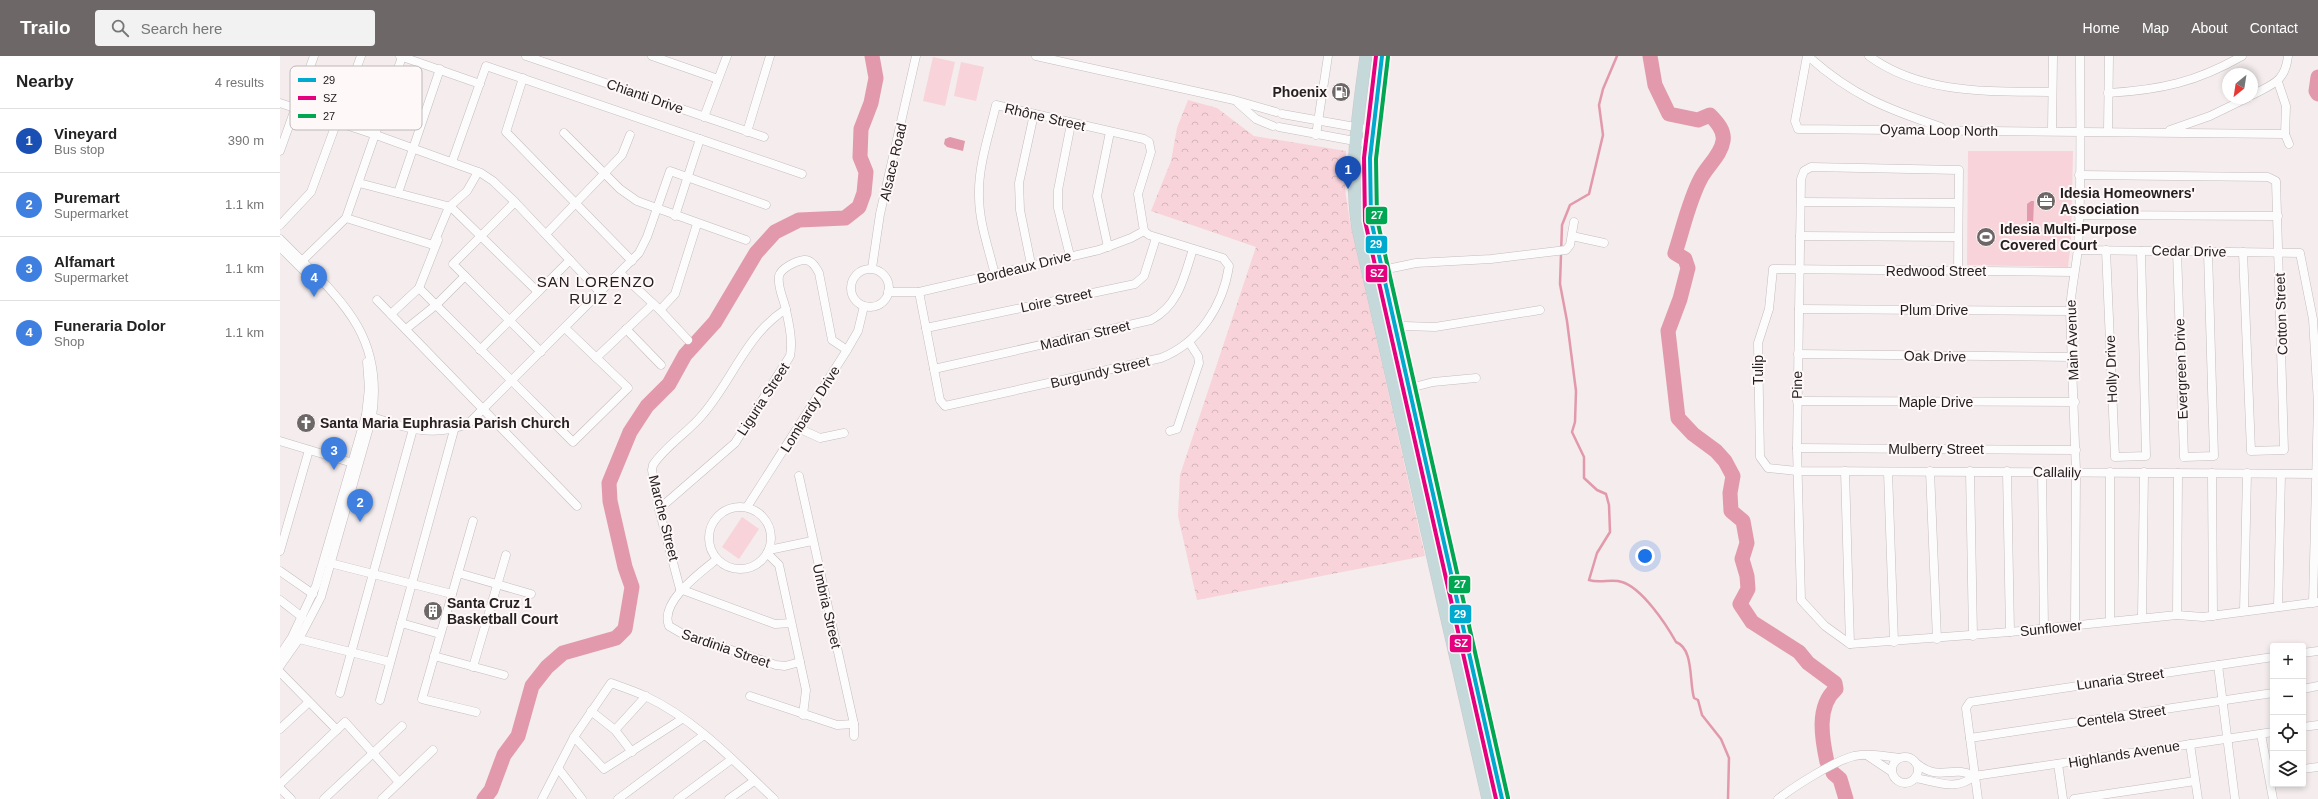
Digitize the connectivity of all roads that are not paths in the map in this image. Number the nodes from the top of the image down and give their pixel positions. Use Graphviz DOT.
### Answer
graph roads {
  1 [pos="314,56"];
  2 [pos="361,56"];
  3 [pos="401,56"];
  4 [pos="526,56"];
  5 [pos="652,56"];
  6 [pos="727,56"];
  7 [pos="770,56"];
  8 [pos="916,56"];
  9 [pos="1036,56"];
  10 [pos="1327,56"];
  11 [pos="1366,56"];
  12 [pos="1382,56"];
  13 [pos="1808,56"];
  14 [pos="1869,56"];
  15 [pos="2053,56"];
  16 [pos="2080,56"];
  17 [pos="2109,56"];
  18 [pos="2242,56"];
  19 [pos="2288,56"];
  20 [pos="311,66"];
  21 [pos="357,66"];
  22 [pos="398,66"];
  23 [pos="440,70"];
  24 [pos="523,78"];
  25 [pos="718,79"];
  26 [pos="2278,82"];
  27 [pos="480,84"];
  28 [pos="2052,92"];
  29 [pos="2258,92"];
  30 [pos="2108,93"];
  31 [pos="1234,100"];
  32 [pos="280,103"];
  33 [pos="2235,104"];
  34 [pos="290,107"];
  35 [pos="1034,114"];
  36 [pos="704,117"];
  37 [pos="1318,121"];
  38 [pos="422,122"];
  39 [pos="290,124"];
  40 [pos="1071,124"];
  41 [pos="1357,128"];
  42 [pos="334,130"];
  43 [pos="361,130"];
  44 [pos="378,130"];
  45 [pos="419,130"];
  46 [pos="1372,130"];
  47 [pos="1949,130"];
  48 [pos="2052,131"];
  49 [pos="2080,131"];
  50 [pos="747,132"];
  51 [pos="1110,132"];
  52 [pos="2108,132"];
  53 [pos="2166,132"];
  54 [pos="564,133"];
  55 [pos="2285,134"];
  56 [pos="376,135"];
  57 [pos="630,135"];
  58 [pos="1316,135"];
  59 [pos="764,137"];
  60 [pos="700,139"];
  61 [pos="1355,141"];
  62 [pos="1371,144"];
  63 [pos="2289,144"];
  64 [pos="413,148"];
  65 [pos="280,150"];
  66 [pos="452,162"];
  67 [pos="478,172"];
  68 [pos="604,173"];
  69 [pos="802,174"];
  70 [pos="2079,175"];
  71 [pos="688,177"];
  72 [pos="359,183"];
  73 [pos="398,193"];
  74 [pos="515,202"];
  75 [pos="1800,202"];
  76 [pos="575,203"];
  77 [pos="1958,203"];
  78 [pos="766,205"];
  79 [pos="450,207"];
  80 [pos="656,210"];
  81 [pos="675,216"];
  82 [pos="2079,216"];
  83 [pos="2278,216"];
  84 [pos="346,218"];
  85 [pos="1574,222"];
  86 [pos="697,224"];
  87 [pos="280,225"];
  88 [pos="1144,231"];
  89 [pos="546,234"];
  90 [pos="480,236"];
  91 [pos="1572,236"];
  92 [pos="1800,236"];
  93 [pos="1958,237"];
  94 [pos="1156,238"];
  95 [pos="280,239"];
  96 [pos="746,240"];
  97 [pos="1604,243"];
  98 [pos="280,247"];
  99 [pos="1108,247"];
  100 [pos="1193,249"];
  101 [pos="2078,250"];
  102 [pos="2106,250"];
  103 [pos="2141,251"];
  104 [pos="2177,251"];
  105 [pos="2208,252"];
  106 [pos="2244,252"];
  107 [pos="2279,253"];
  108 [pos="1070,256"];
  109 [pos="570,260"];
  110 [pos="302,261"];
  111 [pos="632,261"];
  112 [pos="1031,264"];
  113 [pos="872,268"];
  114 [pos="1382,270"];
  115 [pos="1799,270"];
  116 [pos="1958,271"];
  117 [pos="2073,272"];
  118 [pos="620,273"];
  119 [pos="1368,273"];
  120 [pos="995,275"];
  121 [pos="465,276"];
  122 [pos="419,288"];
  123 [pos="889,289"];
  124 [pos="538,292"];
  125 [pos="600,292"];
  126 [pos="919,292"];
  127 [pos="377,300"];
  128 [pos="653,304"];
  129 [pos="436,305"];
  130 [pos="864,306"];
  131 [pos="786,309"];
  132 [pos="1799,309"];
  133 [pos="660,310"];
  134 [pos="1540,310"];
  135 [pos="2070,311"];
  136 [pos="392,314"];
  137 [pos="510,320"];
  138 [pos="565,328"];
  139 [pos="926,328"];
  140 [pos="1395,328"];
  141 [pos="406,329"];
  142 [pos="626,329"];
  143 [pos="1382,332"];
  144 [pos="688,340"];
  145 [pos="1189,342"];
  146 [pos="480,350"];
  147 [pos="847,350"];
  148 [pos="541,352"];
  149 [pos="1798,354"];
  150 [pos="2072,357"];
  151 [pos="596,358"];
  152 [pos="661,365"];
  153 [pos="934,369"];
  154 [pos="1476,378"];
  155 [pos="511,382"];
  156 [pos="1409,388"];
  157 [pos="1395,392"];
  158 [pos="1797,401"];
  159 [pos="2075,402"];
  160 [pos="483,410"];
  161 [pos="369,416"];
  162 [pos="798,428"];
  163 [pos="413,429"];
  164 [pos="454,430"];
  165 [pos="1170,431"];
  166 [pos="844,433"];
  167 [pos="280,441"];
  168 [pos="1797,448"];
  169 [pos="309,450"];
  170 [pos="2076,450"];
  171 [pos="355,463"];
  172 [pos="1797,471"];
  173 [pos="1846,471"];
  174 [pos="1930,471"];
  175 [pos="1970,471"];
  176 [pos="2007,471"];
  177 [pos="2042,471"];
  178 [pos="1888,472"];
  179 [pos="2076,472"];
  180 [pos="2110,472"];
  181 [pos="2144,472"];
  182 [pos="2178,473"];
  183 [pos="2212,473"];
  184 [pos="2247,473"];
  185 [pos="2281,474"];
  186 [pos="2317,474"];
  187 [pos="799,476"];
  188 [pos="1432,492"];
  189 [pos="1418,495"];
  190 [pos="577,506"];
  191 [pos="747,507"];
  192 [pos="659,509"];
  193 [pos="473,521"];
  194 [pos="812,541"];
  195 [pos="280,551"];
  196 [pos="768,552"];
  197 [pos="506,556"];
  198 [pos="717,559"];
  199 [pos="327,562"];
  200 [pos="280,572"];
  201 [pos="458,573"];
  202 [pos="373,574"];
  203 [pos="412,584"];
  204 [pos="497,584"];
  205 [pos="680,589"];
  206 [pos="313,594"];
  207 [pos="452,594"];
  208 [pos="531,594"];
  209 [pos="280,600"];
  210 [pos="2316,602"];
  211 [pos="2278,607"];
  212 [pos="2244,612"];
  213 [pos="2177,615"];
  214 [pos="2213,616"];
  215 [pos="302,617"];
  216 [pos="2142,618"];
  217 [pos="2110,621"];
  218 [pos="791,622"];
  219 [pos="401,623"];
  220 [pos="2075,625"];
  221 [pos="2044,629"];
  222 [pos="2010,632"];
  223 [pos="440,634"];
  224 [pos="1974,636"];
  225 [pos="299,639"];
  226 [pos="1937,639"];
  227 [pos="1894,642"];
  228 [pos="1850,644"];
  229 [pos="2318,651"];
  230 [pos="351,653"];
  231 [pos="2306,653"];
  232 [pos="280,655"];
  233 [pos="434,656"];
  234 [pos="2270,658"];
  235 [pos="390,662"];
  236 [pos="800,662"];
  237 [pos="2218,665"];
  238 [pos="280,666"];
  239 [pos="473,667"];
  240 [pos="280,672"];
  241 [pos="504,675"];
  242 [pos="2318,686"];
  243 [pos="2306,688"];
  244 [pos="340,693"];
  245 [pos="2270,693"];
  246 [pos="646,696"];
  247 [pos="750,696"];
  248 [pos="380,700"];
  249 [pos="2223,701"];
  250 [pos="309,702"];
  251 [pos="591,710"];
  252 [pos="476,712"];
  253 [pos="803,715"];
  254 [pos="682,719"];
  255 [pos="854,724"];
  256 [pos="2318,725"];
  257 [pos="402,726"];
  258 [pos="2306,727"];
  259 [pos="280,729"];
  260 [pos="337,730"];
  261 [pos="615,730"];
  262 [pos="2270,732"];
  263 [pos="2261,734"];
  264 [pos="704,735"];
  265 [pos="854,736"];
  266 [pos="574,737"];
  267 [pos="1970,738"];
  268 [pos="2228,739"];
  269 [pos="2190,744"];
  270 [pos="432,750"];
  271 [pos="632,752"];
  272 [pos="372,753"];
  273 [pos="1866,754"];
  274 [pos="1900,758"];
  275 [pos="732,759"];
  276 [pos="1916,763"];
  277 [pos="2058,764"];
  278 [pos="2318,767"];
  279 [pos="558,768"];
  280 [pos="2306,769"];
  281 [pos="2270,770"];
  282 [pos="1892,772"];
  283 [pos="1974,776"];
  284 [pos="1915,778"];
  285 [pos="754,781"];
  286 [pos="2195,781"];
  287 [pos="399,782"];
  288 [pos="280,784"];
  289 [pos="2272,787"];
  290 [pos="280,788"];
  291 [pos="291,799"];
  292 [pos="324,799"];
  293 [pos="382,799"];
  294 [pos="542,799"];
  295 [pos="582,799"];
  296 [pos="618,799"];
  297 [pos="678,799"];
  298 [pos="730,799"];
  299 [pos="774,799"];
  300 [pos="1488,799"];
  301 [pos="1502,799"];
  302 [pos="1778,799"];
  303 [pos="1978,799"];
  304 [pos="2063,799"];
  305 [pos="2074,799"];
  306 [pos="2198,799"];
  307 [pos="2235,799"];
  308 [pos="2273,799"];
  1 -- 20 [label="street"];
  2 -- 21 [label="street"];
  3 -- 22 [label="street"];
  3 -- 23 [label="street"];
  4 -- 36 [label="street, Chianti Drive"];
  5 -- 25 [label="street"];
  6 -- 25 [label="street"];
  7 -- 50 [label="street"];
  8 -- 113 [label="street, Alsace Road"];
  9 -- 31 [label="street"];
  10 -- 37 [label="street"];
  11 -- 41 [label="highway"];
  12 -- 46 [label="highway"];
  13 -- 47 [label="street"];
  13 -- 47 [label="street, Oyama Loop North"];
  14 -- 28 [label="street"];
  15 -- 28 [label="street"];
  16 -- 49 [label="street, Main Avenue"];
  17 -- 30 [label="street"];
  18 -- 30 [label="street"];
  19 -- 26 [label="street"];
  23 -- 27 [label="street"];
  23 -- 38 [label="street"];
  24 -- 27 [label="street"];
  24 -- 60 [label="street"];
  24 -- 76 [label="street"];
  25 -- 36 [label="street"];
  26 -- 29 [label="street"];
  26 -- 55 [label="street"];
  27 -- 66 [label="street"];
  28 -- 48 [label="street"];
  30 -- 52 [label="street"];
  31 -- 37 [label="street"];
  31 -- 58 [label="street"];
  32 -- 34 [label="street"];
  33 -- 53 [label="street"];
  35 -- 40 [label="street, Rhône Street"];
  35 -- 112 [label="street"];
  35 -- 120 [label="street, Rhône Street"];
  36 -- 50 [label="street, Chianti Drive"];
  37 -- 41 [label="street"];
  37 -- 58 [label="street"];
  39 -- 65 [label="street"];
  40 -- 51 [label="street, Rhône Street"];
  40 -- 108 [label="street"];
  41 -- 46 [label="street"];
  41 -- 61 [label="highway"];
  42 -- 87 [label="street"];
  43 -- 56 [label="street"];
  44 -- 56 [label="street"];
  45 -- 64 [label="street"];
  46 -- 62 [label="highway"];
  47 -- 48 [label="street, Oyama Loop North"];
  48 -- 49 [label="street, Oyama Loop North"];
  49 -- 52 [label="street, Oyama Loop North"];
  49 -- 70 [label="street, Main Avenue"];
  50 -- 59 [label="street, Chianti Drive"];
  51 -- 88 [label="street, Rhône Street"];
  51 -- 99 [label="street"];
  52 -- 53 [label="street, Oyama Loop North"];
  53 -- 55 [label="street, Oyama Loop North"];
  54 -- 68 [label="street"];
  55 -- 63 [label="street"];
  56 -- 64 [label="street"];
  56 -- 72 [label="street"];
  57 -- 68 [label="street"];
  58 -- 61 [label="street"];
  60 -- 69 [label="street"];
  60 -- 71 [label="street"];
  61 -- 62 [label="street"];
  61 -- 119 [label="highway"];
  62 -- 114 [label="highway"];
  64 -- 66 [label="street"];
  64 -- 73 [label="street"];
  66 -- 67 [label="street"];
  67 -- 74 [label="street"];
  67 -- 79 [label="street"];
  68 -- 76 [label="street"];
  68 -- 80 [label="street"];
  70 -- 82 [label="street, Main Avenue"];
  70 -- 83 [label="street, Cotton Street"];
  71 -- 78 [label="street"];
  71 -- 80 [label="street"];
  71 -- 81 [label="street"];
  72 -- 73 [label="street"];
  72 -- 84 [label="street"];
  73 -- 79 [label="street"];
  74 -- 89 [label="street"];
  74 -- 90 [label="street"];
  75 -- 77 [label="street"];
  75 -- 77 [label="street, Pine"];
  75 -- 92 [label="street, Pine"];
  76 -- 89 [label="street"];
  76 -- 111 [label="street"];
  77 -- 93 [label="street"];
  79 -- 84 [label="street"];
  79 -- 90 [label="street"];
  79 -- 122 [label="street"];
  80 -- 81 [label="street"];
  80 -- 111 [label="street"];
  81 -- 86 [label="street"];
  82 -- 83 [label="street"];
  82 -- 101 [label="street, Main Avenue"];
  83 -- 107 [label="street, Cotton Street"];
  84 -- 110 [label="street"];
  85 -- 91 [label="street"];
  86 -- 96 [label="street"];
  86 -- 133 [label="street"];
  88 -- 94 [label="street, Burgundy Street"];
  88 -- 99 [label="street, Bordeaux Drive"];
  89 -- 109 [label="street"];
  90 -- 121 [label="street"];
  90 -- 124 [label="street"];
  91 -- 97 [label="street"];
  91 -- 114 [label="street"];
  92 -- 93 [label="street"];
  92 -- 115 [label="street, Pine"];
  93 -- 116 [label="street"];
  94 -- 100 [label="street, Burgundy Street"];
  94 -- 139 [label="street, Loire Street"];
  95 -- 110 [label="street"];
  98 -- 161 [label="street"];
  99 -- 108 [label="street, Bordeaux Drive"];
  100 -- 145 [label="street, Burgundy Street"];
  100 -- 153 [label="street, Madiran Street"];
  101 -- 102 [label="street, Cedar Drive"];
  101 -- 117 [label="street, Main Avenue"];
  102 -- 103 [label="street, Cedar Drive"];
  102 -- 103 [label="street, Holly Drive"];
  103 -- 104 [label="street, Cedar Drive"];
  104 -- 105 [label="street, Cedar Drive"];
  104 -- 105 [label="street, Evergreen Drive"];
  105 -- 106 [label="street, Cedar Drive"];
  106 -- 107 [label="street, Cedar Drive"];
  106 -- 107 [label="street, Cotton Street"];
  107 -- 186 [label="street, Cedar Drive"];
  108 -- 112 [label="street, Bordeaux Drive"];
  109 -- 124 [label="street"];
  109 -- 125 [label="street"];
  110 -- 161 [label="street"];
  111 -- 118 [label="street"];
  112 -- 120 [label="street, Bordeaux Drive"];
  113 -- 123 [label="street"];
  113 -- 130 [label="street"];
  114 -- 119 [label="street"];
  114 -- 140 [label="highway"];
  115 -- 116 [label="street, Redwood Street"];
  115 -- 132 [label="street, Pine"];
  115 -- 172 [label="street, Tulip"];
  116 -- 117 [label="street, Redwood Street"];
  117 -- 135 [label="street, Main Avenue"];
  118 -- 125 [label="street"];
  118 -- 128 [label="street"];
  119 -- 143 [label="highway"];
  120 -- 126 [label="street, Bordeaux Drive"];
  121 -- 129 [label="street"];
  121 -- 137 [label="street"];
  122 -- 129 [label="street"];
  122 -- 136 [label="street"];
  123 -- 126 [label="street, Bordeaux Drive"];
  123 -- 130 [label="street"];
  124 -- 137 [label="street"];
  125 -- 138 [label="street"];
  126 -- 139 [label="street, Burgundy Street"];
  127 -- 136 [label="street"];
  128 -- 133 [label="street"];
  128 -- 142 [label="street"];
  129 -- 141 [label="street"];
  129 -- 146 [label="street"];
  130 -- 147 [label="street, Lombardy Drive"];
  131 -- 147 [label="street, Liguria Street"];
  131 -- 192 [label="street, Liguria Street"];
  131 -- 192 [label="street, Marche Street"];
  132 -- 135 [label="street, Plum Drive"];
  132 -- 149 [label="street, Pine"];
  133 -- 144 [label="street"];
  134 -- 140 [label="street"];
  135 -- 150 [label="street, Main Avenue"];
  136 -- 141 [label="street"];
  137 -- 146 [label="street"];
  137 -- 148 [label="street"];
  138 -- 148 [label="street"];
  138 -- 151 [label="street"];
  139 -- 153 [label="street, Burgundy Street"];
  140 -- 143 [label="street"];
  140 -- 156 [label="highway"];
  141 -- 160 [label="street"];
  142 -- 151 [label="street"];
  142 -- 152 [label="street"];
  143 -- 157 [label="highway"];
  145 -- 153 [label="street, Burgundy Street"];
  145 -- 165 [label="street"];
  146 -- 155 [label="street"];
  147 -- 162 [label="street, Lombardy Drive"];
  148 -- 155 [label="street"];
  149 -- 150 [label="street, Oak Drive"];
  149 -- 158 [label="street, Pine"];
  150 -- 159 [label="street, Main Avenue"];
  151 -- 155 [label="street"];
  154 -- 156 [label="street"];
  155 -- 160 [label="street"];
  156 -- 157 [label="street"];
  156 -- 188 [label="highway"];
  157 -- 189 [label="highway"];
  158 -- 159 [label="street, Maple Drive"];
  158 -- 168 [label="street, Pine"];
  159 -- 170 [label="street, Main Avenue"];
  160 -- 164 [label="street"];
  160 -- 190 [label="street"];
  161 -- 163 [label="street"];
  161 -- 171 [label="street"];
  162 -- 166 [label="street"];
  162 -- 191 [label="street, Lombardy Drive"];
  163 -- 164 [label="street"];
  163 -- 202 [label="street"];
  164 -- 203 [label="street"];
  167 -- 169 [label="street"];
  168 -- 170 [label="street, Mulberry Street"];
  168 -- 172 [label="street, Pine"];
  169 -- 171 [label="street"];
  169 -- 195 [label="street"];
  170 -- 179 [label="street, Main Avenue"];
  171 -- 199 [label="street"];
  172 -- 173 [label="street, Callalily"];
  172 -- 228 [label="street, Pine"];
  173 -- 178 [label="street, Callalily"];
  173 -- 228 [label="street"];
  174 -- 175 [label="street, Callalily"];
  174 -- 178 [label="street, Callalily"];
  174 -- 226 [label="street"];
  175 -- 176 [label="street, Callalily"];
  175 -- 224 [label="street"];
  176 -- 177 [label="street, Callalily"];
  176 -- 222 [label="street"];
  177 -- 179 [label="street, Callalily"];
  177 -- 221 [label="street"];
  178 -- 227 [label="street"];
  179 -- 180 [label="street, Callalily"];
  179 -- 220 [label="street, Main Avenue"];
  180 -- 181 [label="street, Callalily"];
  180 -- 217 [label="street"];
  181 -- 182 [label="street, Callalily"];
  181 -- 216 [label="street"];
  182 -- 183 [label="street, Callalily"];
  182 -- 213 [label="street"];
  183 -- 184 [label="street, Callalily"];
  183 -- 214 [label="street"];
  184 -- 185 [label="street, Callalily"];
  184 -- 212 [label="street"];
  185 -- 186 [label="street, Callalily"];
  185 -- 211 [label="street"];
  186 -- 210 [label="street"];
  187 -- 194 [label="street, Umbria Street"];
  188 -- 189 [label="highway"];
  188 -- 301 [label="highway"];
  189 -- 300 [label="highway"];
  191 -- 196 [label="street"];
  191 -- 198 [label="street"];
  192 -- 205 [label="street, Marche Street"];
  193 -- 201 [label="street"];
  194 -- 196 [label="street"];
  194 -- 255 [label="street, Umbria Street"];
  196 -- 198 [label="street"];
  196 -- 218 [label="street"];
  197 -- 204 [label="street"];
  198 -- 205 [label="street, Sardinia Street"];
  199 -- 202 [label="street"];
  199 -- 206 [label="street"];
  199 -- 225 [label="street"];
  200 -- 206 [label="street"];
  201 -- 204 [label="street"];
  201 -- 207 [label="street"];
  202 -- 203 [label="street"];
  202 -- 230 [label="street"];
  203 -- 207 [label="street"];
  203 -- 219 [label="street"];
  204 -- 208 [label="street"];
  204 -- 239 [label="street"];
  205 -- 218 [label="street"];
  205 -- 236 [label="street, Sardinia Street"];
  206 -- 215 [label="street"];
  207 -- 223 [label="street"];
  209 -- 215 [label="street"];
  210 -- 211 [label="street, Sunflower"];
  211 -- 212 [label="street, Sunflower"];
  212 -- 214 [label="street, Sunflower"];
  213 -- 214 [label="street, Sunflower"];
  213 -- 216 [label="street, Sunflower"];
  215 -- 232 [label="street"];
  216 -- 217 [label="street, Sunflower"];
  217 -- 220 [label="street, Sunflower"];
  218 -- 236 [label="street"];
  219 -- 223 [label="street"];
  219 -- 235 [label="street"];
  220 -- 221 [label="street, Sunflower"];
  221 -- 222 [label="street, Sunflower"];
  222 -- 224 [label="street, Sunflower"];
  223 -- 233 [label="street"];
  224 -- 226 [label="street, Sunflower"];
  225 -- 230 [label="street"];
  225 -- 238 [label="street"];
  226 -- 227 [label="street, Sunflower"];
  227 -- 228 [label="street, Sunflower"];
  229 -- 231 [label="street"];
  230 -- 235 [label="street"];
  230 -- 244 [label="street"];
  233 -- 239 [label="street"];
  233 -- 252 [label="street"];
  234 -- 237 [label="street, Lunaria Street"];
  235 -- 248 [label="street"];
  236 -- 253 [label="street"];
  237 -- 249 [label="street"];
  237 -- 267 [label="street, Lunaria Street"];
  239 -- 241 [label="street"];
  240 -- 250 [label="street"];
  242 -- 243 [label="street"];
  245 -- 249 [label="street, Centela Street"];
  246 -- 251 [label="street"];
  246 -- 254 [label="street"];
  246 -- 261 [label="street"];
  247 -- 253 [label="street"];
  249 -- 267 [label="street, Centela Street"];
  249 -- 268 [label="street"];
  250 -- 259 [label="street"];
  250 -- 260 [label="street"];
  251 -- 261 [label="street"];
  251 -- 266 [label="street"];
  253 -- 255 [label="street"];
  254 -- 264 [label="street"];
  254 -- 271 [label="street"];
  255 -- 265 [label="street, Umbria Street"];
  256 -- 258 [label="street"];
  257 -- 272 [label="street"];
  260 -- 272 [label="street"];
  260 -- 288 [label="street"];
  261 -- 271 [label="street"];
  262 -- 263 [label="street, Highlands Avenue"];
  263 -- 268 [label="street, Highlands Avenue"];
  263 -- 281 [label="street"];
  264 -- 275 [label="street"];
  264 -- 296 [label="street"];
  266 -- 271 [label="street"];
  266 -- 279 [label="street"];
  267 -- 283 [label="street"];
  268 -- 269 [label="street, Highlands Avenue"];
  268 -- 307 [label="street"];
  269 -- 277 [label="street, Highlands Avenue"];
  269 -- 286 [label="street"];
  270 -- 287 [label="street"];
  272 -- 287 [label="street"];
  272 -- 292 [label="street"];
  273 -- 274 [label="street"];
  273 -- 282 [label="street"];
  273 -- 302 [label="street"];
  274 -- 276 [label="street"];
  274 -- 282 [label="street"];
  275 -- 285 [label="street"];
  275 -- 297 [label="street"];
  276 -- 283 [label="street, Highlands Avenue"];
  276 -- 284 [label="street"];
  277 -- 283 [label="street, Highlands Avenue"];
  277 -- 304 [label="street"];
  278 -- 280 [label="street"];
  279 -- 294 [label="street"];
  279 -- 295 [label="street"];
  282 -- 284 [label="street"];
  283 -- 284 [label="street, Highlands Avenue"];
  283 -- 303 [label="street"];
  285 -- 298 [label="street"];
  285 -- 299 [label="street"];
  286 -- 305 [label="street"];
  286 -- 306 [label="street"];
  287 -- 293 [label="street"];
  289 -- 308 [label="street"];
  290 -- 291 [label="street"];
}
